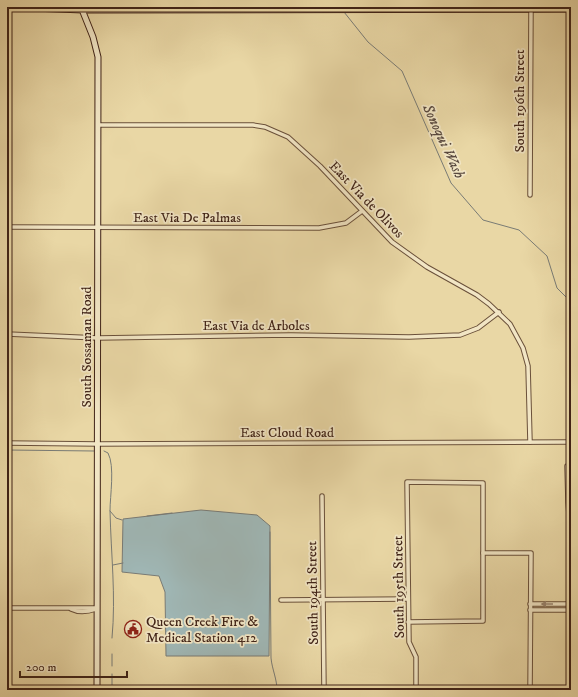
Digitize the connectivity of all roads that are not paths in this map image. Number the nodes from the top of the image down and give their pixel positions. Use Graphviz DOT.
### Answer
graph roads {
  1 [pos="7,7"];
  2 [pos="82,8"];
  3 [pos="531,8"];
  4 [pos="571,9"];
  5 [pos="98,125"];
  6 [pos="530,195"];
  7 [pos="362,211"];
  8 [pos="7,227"];
  9 [pos="98,228"];
  10 [pos="499,312"];
  11 [pos="7,334"];
  12 [pos="98,338"];
  13 [pos="530,442"];
  14 [pos="567,442"];
  15 [pos="7,443"];
  16 [pos="98,444"];
  17 [pos="569,466"];
  18 [pos="322,496"];
  19 [pos="570,523"];
  20 [pos="571,541"];
  21 [pos="483,553"];
  22 [pos="323,599"];
  23 [pos="408,599"];
  24 [pos="281,600"];
  25 [pos="530,604"];
  26 [pos="560,604"];
  27 [pos="571,604"];
  28 [pos="7,608"];
  29 [pos="97,608"];
  30 [pos="530,610"];
  31 [pos="560,610"];
  32 [pos="571,610"];
  33 [pos="408,622"];
  34 [pos="97,690"];
  35 [pos="324,690"];
  36 [pos="416,690"];
  37 [pos="530,690"];
  1 -- 2 [label="main road"];
  2 -- 3 [label="main road"];
  2 -- 5 [label="main road, South Sossaman Road"];
  3 -- 4 [label="main road"];
  3 -- 6 [label="street, South 196th Street"];
  5 -- 7 [label="street, East Via de Olivos"];
  5 -- 9 [label="main road, South Sossaman Road"];
  7 -- 9 [label="street, East Via De Palmas"];
  7 -- 10 [label="street, East Via de Olivos"];
  8 -- 9 [label="street, East Via De Palmas"];
  9 -- 12 [label="main road, South Sossaman Road"];
  10 -- 12 [label="street, East Via de Arboles"];
  10 -- 13 [label="street, East Via de Olivos"];
  11 -- 12 [label="street, East Via de Arboles"];
  12 -- 16 [label="main road, South Sossaman Road"];
  13 -- 14 [label="street, East Cloud Road"];
  13 -- 16 [label="street, East Cloud Road"];
  15 -- 16 [label="street, East Cloud Road"];
  16 -- 29 [label="main road, South Sossaman Road"];
  17 -- 19 [label="street"];
  18 -- 22 [label="street, South 194th Street"];
  19 -- 20 [label="street"];
  21 -- 23 [label="street, South 195th Street"];
  21 -- 25 [label="street"];
  21 -- 33 [label="street"];
  22 -- 23 [label="street"];
  22 -- 24 [label="street"];
  22 -- 35 [label="street, South 194th Street"];
  23 -- 33 [label="street, South 195th Street"];
  26 -- 25 [label="street, one-way"];
  25 -- 30 [label="street"];
  26 -- 27 [label="street"];
  26 -- 31 [label="street"];
  28 -- 29 [label="street"];
  29 -- 34 [label="main road, South Sossaman Road"];
  30 -- 31 [label="street"];
  30 -- 37 [label="street"];
  31 -- 32 [label="street"];
  33 -- 36 [label="street, South 195th Street"];
}
